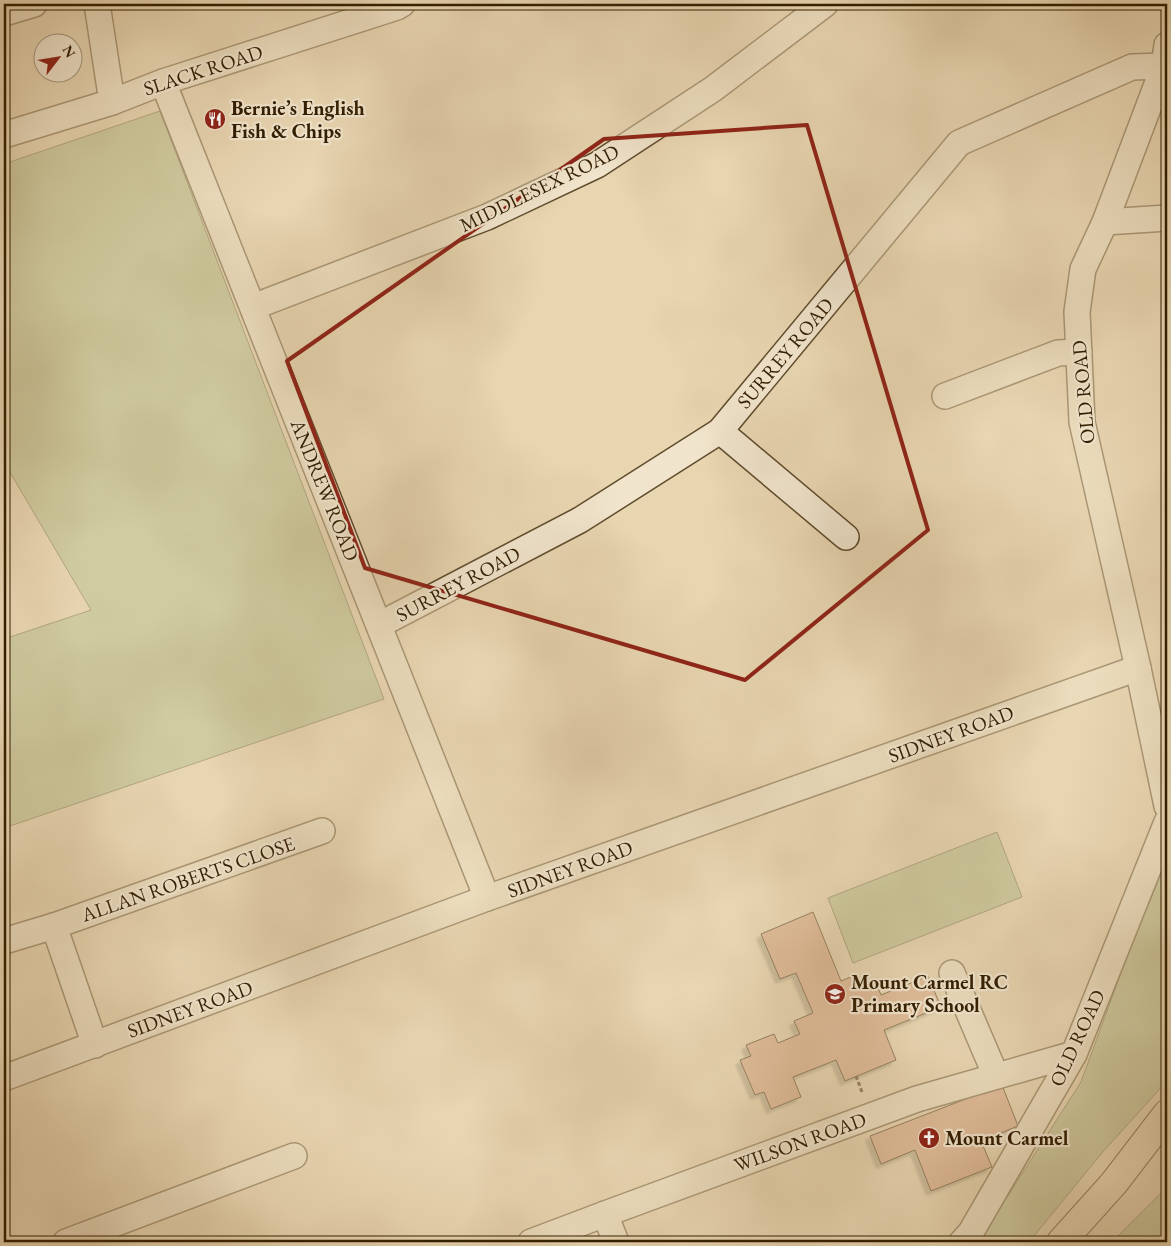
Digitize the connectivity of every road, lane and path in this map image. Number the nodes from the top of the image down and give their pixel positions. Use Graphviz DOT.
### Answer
graph roads {
  1 [pos="34,4"];
  2 [pos="97,4"];
  3 [pos="402,4"];
  4 [pos="825,4"];
  5 [pos="4,13"];
  6 [pos="1166,56"];
  7 [pos="163,82"];
  8 [pos="112,102"];
  9 [pos="4,135"];
  10 [pos="1167,218"];
  11 [pos="1105,222"];
  12 [pos="252,307"];
  13 [pos="1079,352"];
  14 [pos="945,396"];
  15 [pos="720,431"];
  16 [pos="846,537"];
  17 [pos="379,625"];
  18 [pos="1138,668"];
  19 [pos="1167,806"];
  20 [pos="1167,822"];
  21 [pos="322,832"];
  22 [pos="487,898"];
  23 [pos="54,926"];
  24 [pos="4,941"];
  25 [pos="952,973"];
  26 [pos="95,1045"];
  27 [pos="1074,1054"];
  28 [pos="856,1076"];
  29 [pos="996,1076"];
  30 [pos="4,1078"];
  31 [pos="866,1100"];
  32 [pos="1165,1121"];
  33 [pos="294,1156"];
  34 [pos="605,1214"];
  35 [pos="66,1242"];
  36 [pos="530,1242"];
  37 [pos="616,1242"];
  38 [pos="962,1242"];
  39 [pos="1061,1242"];
  1 -- 5 [label="street"];
  2 -- 8 [label="street"];
  3 -- 7 [label="street, SLACK ROAD"];
  4 -- 12 [label="street, MIDDLESEX ROAD"];
  6 -- 11 [label="street, OLD ROAD"];
  6 -- 15 [label="street, SURREY ROAD"];
  7 -- 8 [label="street, SLACK ROAD"];
  7 -- 12 [label="street, ANDREW ROAD"];
  8 -- 9 [label="street, SLACK ROAD"];
  10 -- 11 [label="street"];
  11 -- 13 [label="street, OLD ROAD"];
  12 -- 17 [label="street, ANDREW ROAD"];
  13 -- 14 [label="street"];
  13 -- 18 [label="street, OLD ROAD"];
  15 -- 16 [label="street"];
  15 -- 17 [label="street, SURREY ROAD"];
  17 -- 22 [label="street, ANDREW ROAD"];
  18 -- 19 [label="street, OLD ROAD"];
  18 -- 22 [label="street, SIDNEY ROAD"];
  20 -- 27 [label="street, OLD ROAD"];
  21 -- 23 [label="street, ALLAN ROBERTS CLOSE"];
  22 -- 26 [label="street, SIDNEY ROAD"];
  23 -- 24 [label="street, ALLAN ROBERTS CLOSE"];
  23 -- 26 [label="street, ALLAN ROBERTS CLOSE"];
  25 -- 29 [label="street"];
  26 -- 30 [label="street, SIDNEY ROAD"];
  27 -- 29 [label="street, WILSON ROAD"];
  27 -- 38 [label="street, OLD ROAD"];
  28 -- 31 [label="path"];
  29 -- 34 [label="street, WILSON ROAD"];
  32 -- 39 [label="main road"];
  33 -- 35 [label="street"];
  34 -- 36 [label="street, WILSON ROAD"];
  34 -- 37 [label="street"];
}
